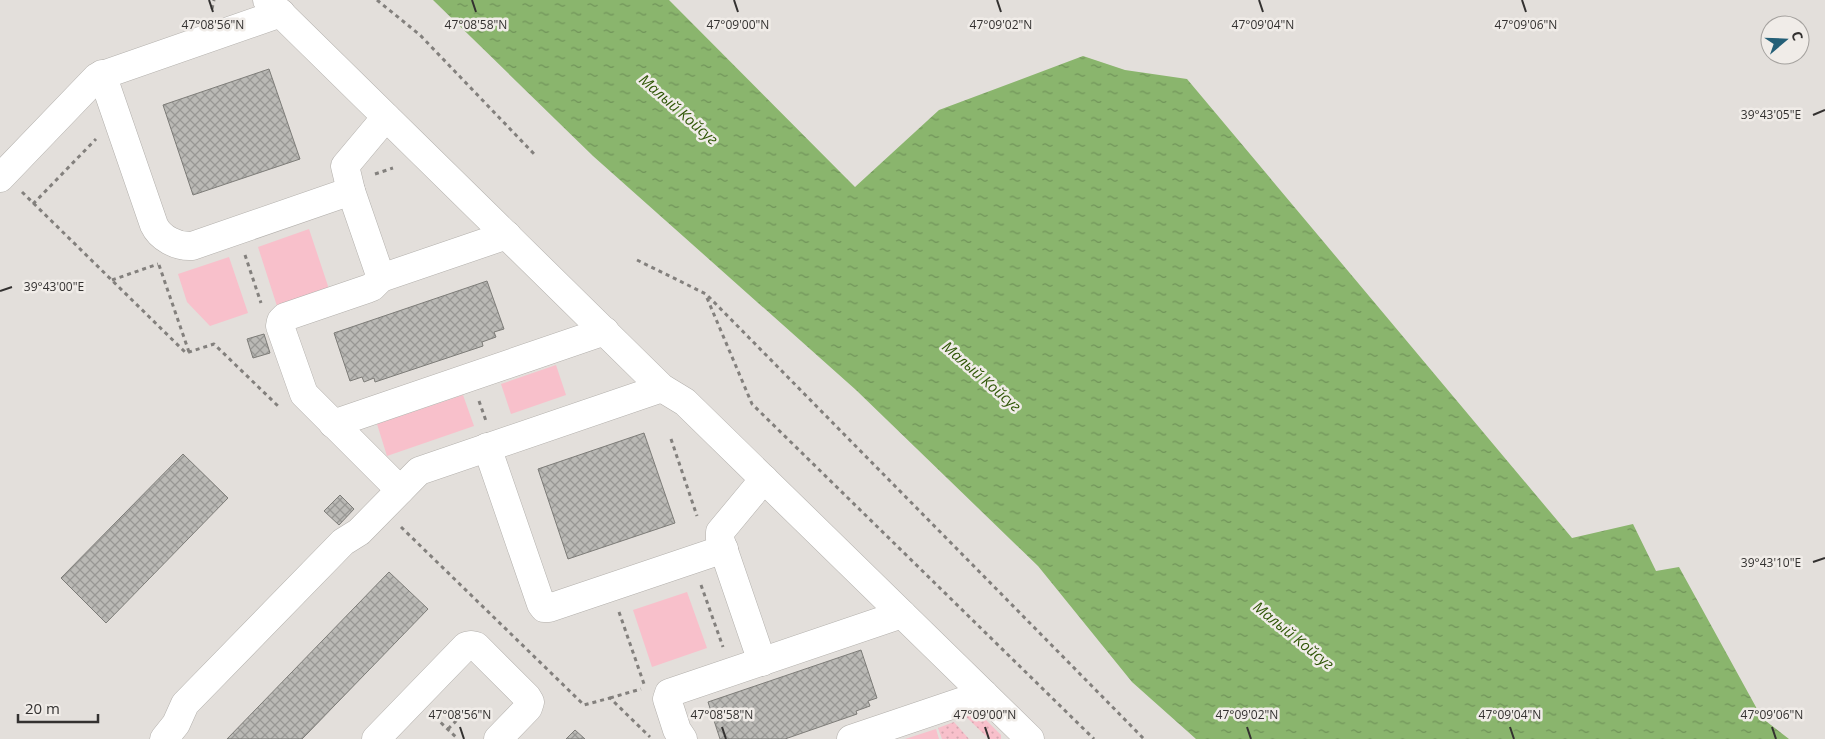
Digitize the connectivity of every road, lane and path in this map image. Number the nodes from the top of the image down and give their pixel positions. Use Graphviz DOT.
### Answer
graph roads {
  1 [pos="377,0"];
  2 [pos="274,7"];
  3 [pos="102,74"];
  4 [pos="117,116"];
  5 [pos="386,117"];
  6 [pos="536,156"];
  7 [pos="10,184"];
  8 [pos="351,191"];
  9 [pos="33,204"];
  10 [pos="236,230"];
  11 [pos="507,235"];
  12 [pos="170,240"];
  13 [pos="637,260"];
  14 [pos="158,264"];
  15 [pos="381,278"];
  16 [pos="112,280"];
  17 [pos="706,294"];
  18 [pos="280,326"];
  19 [pos="605,331"];
  20 [pos="188,352"];
  21 [pos="471,377"];
  22 [pos="662,388"];
  23 [pos="283,411"];
  24 [pos="333,424"];
  25 [pos="671,439"];
  26 [pos="491,446"];
  27 [pos="764,479"];
  28 [pos="400,490"];
  29 [pos="395,521"];
  30 [pos="699,521"];
  31 [pos="724,549"];
  32 [pos="701,584"];
  33 [pos="611,588"];
  34 [pos="902,614"];
  35 [pos="725,655"];
  36 [pos="762,662"];
  37 [pos="656,692"];
  38 [pos="984,694"];
  39 [pos="610,698"];
  40 [pos="459,718"];
  41 [pos="430,720"];
  42 [pos="448,729"];
  43 [pos="164,739"];
  44 [pos="376,739"];
  45 [pos="458,739"];
  46 [pos="498,739"];
  47 [pos="652,739"];
  48 [pos="683,739"];
  49 [pos="851,739"];
  50 [pos="1030,739"];
  51 [pos="1094,739"];
  52 [pos="1144,739"];
  1 -- 6 [label="path"];
  2 -- 3 [label="lane"];
  2 -- 5 [label="lane"];
  3 -- 4 [label="lane"];
  3 -- 7 [label="lane"];
  4 -- 9 [label="path"];
  4 -- 12 [label="lane"];
  5 -- 8 [label="lane"];
  5 -- 11 [label="lane"];
  7 -- 9 [label="path"];
  8 -- 10 [label="lane"];
  8 -- 15 [label="lane"];
  9 -- 16 [label="path"];
  10 -- 12 [label="lane"];
  10 -- 18 [label="path"];
  11 -- 15 [label="lane"];
  11 -- 19 [label="lane"];
  12 -- 14 [label="path"];
  13 -- 17 [label="path"];
  14 -- 16 [label="path"];
  14 -- 20 [label="path"];
  15 -- 18 [label="lane"];
  16 -- 20 [label="path"];
  17 -- 51 [label="path"];
  17 -- 52 [label="path"];
  18 -- 24 [label="lane"];
  19 -- 21 [label="lane"];
  19 -- 22 [label="lane"];
  20 -- 23 [label="path"];
  21 -- 24 [label="lane"];
  21 -- 26 [label="path"];
  22 -- 26 [label="lane"];
  22 -- 27 [label="lane"];
  24 -- 28 [label="lane"];
  25 -- 30 [label="path"];
  26 -- 28 [label="lane"];
  26 -- 33 [label="lane"];
  27 -- 31 [label="lane"];
  27 -- 34 [label="lane"];
  28 -- 43 [label="lane"];
  29 -- 39 [label="path"];
  31 -- 33 [label="lane"];
  31 -- 36 [label="lane"];
  32 -- 35 [label="path"];
  33 -- 37 [label="path"];
  34 -- 36 [label="lane"];
  34 -- 38 [label="lane"];
  36 -- 37 [label="lane"];
  37 -- 39 [label="path"];
  37 -- 48 [label="lane"];
  38 -- 49 [label="lane"];
  38 -- 50 [label="lane"];
  39 -- 47 [label="path"];
  40 -- 42 [label="path"];
  41 -- 42 [label="path"];
  42 -- 45 [label="path"];
  44 -- 46 [label="lane"];
}
